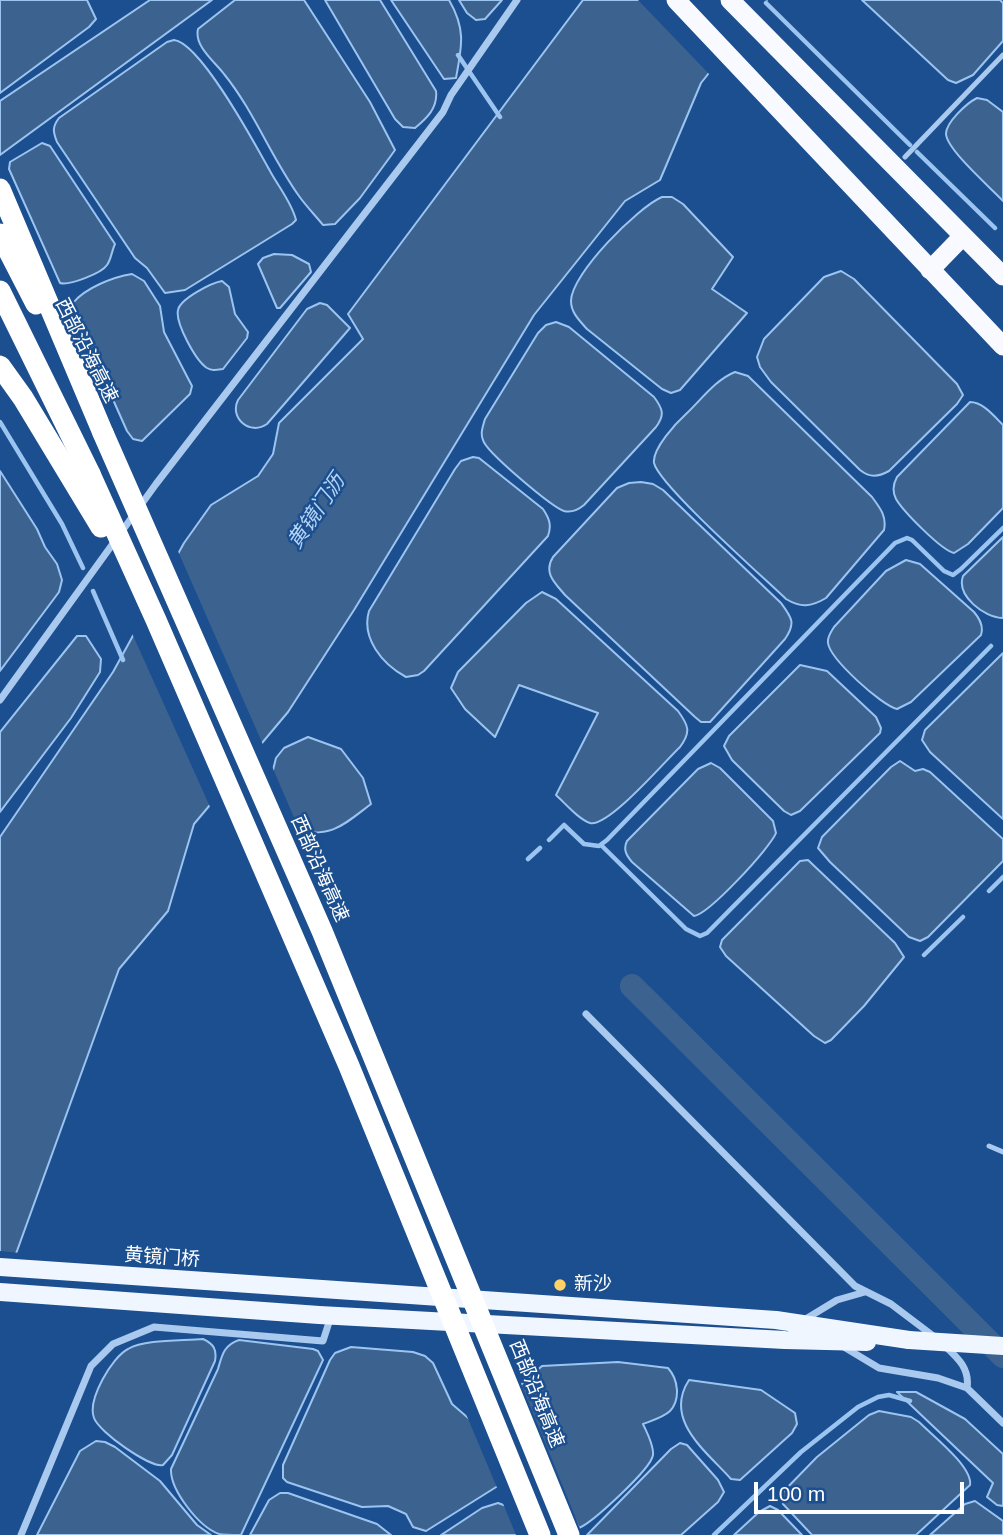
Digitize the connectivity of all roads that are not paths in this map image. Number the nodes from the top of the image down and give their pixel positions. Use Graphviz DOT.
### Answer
graph roads {
  1 [pos="517,0"];
  2 [pos="676,0"];
  3 [pos="730,0"];
  4 [pos="1003,55"];
  5 [pos="905,157"];
  6 [pos="0,189"];
  7 [pos="0,234"];
  8 [pos="963,236"];
  9 [pos="930,270"];
  10 [pos="1003,276"];
  11 [pos="0,291"];
  12 [pos="1003,346"];
  13 [pos="0,366"];
  14 [pos="103,433"];
  15 [pos="156,620"];
  16 [pos="0,700"];
  17 [pos="586,1014"];
  18 [pos="989,1146"];
  19 [pos="1003,1152"];
  20 [pos="0,1267"];
  21 [pos="0,1292"];
  22 [pos="866,1292"];
  23 [pos="325,1315"];
  24 [pos="798,1324"];
  25 [pos="909,1340"];
  26 [pos="837,1343"];
  27 [pos="1003,1346"];
  28 [pos="967,1388"];
  29 [pos="1003,1423"];
  30 [pos="21,1535"];
  31 [pos="540,1535"];
  32 [pos="569,1535"];
  1 -- 16 [label="street"];
  2 -- 9 [label="highway"];
  3 -- 8 [label="highway"];
  4 -- 5 [label="lane"];
  6 -- 14 [label="highway"];
  7 -- 14 [label="highway, 西部沿海高速"];
  8 -- 9 [label="highway"];
  8 -- 10 [label="highway"];
  9 -- 12 [label="highway"];
  11 -- 15 [label="highway, bridge"];
  13 -- 15 [label="highway, bridge"];
  14 -- 32 [label="highway, 西部沿海高速, bridge"];
  15 -- 31 [label="highway, bridge"];
  17 -- 22 [label="street"];
  18 -- 19 [label="lane"];
  20 -- 24 [label="main road, 黄镜门桥"];
  21 -- 23 [label="main road"];
  22 -- 24 [label="street"];
  22 -- 28 [label="street"];
  23 -- 26 [label="main road"];
  23 -- 30 [label="street"];
  24 -- 25 [label="main road, 黄镜门桥"];
  25 -- 26 [label="main road"];
  25 -- 27 [label="main road, bridge"];
  26 -- 28 [label="street"];
  28 -- 29 [label="street"];
}
